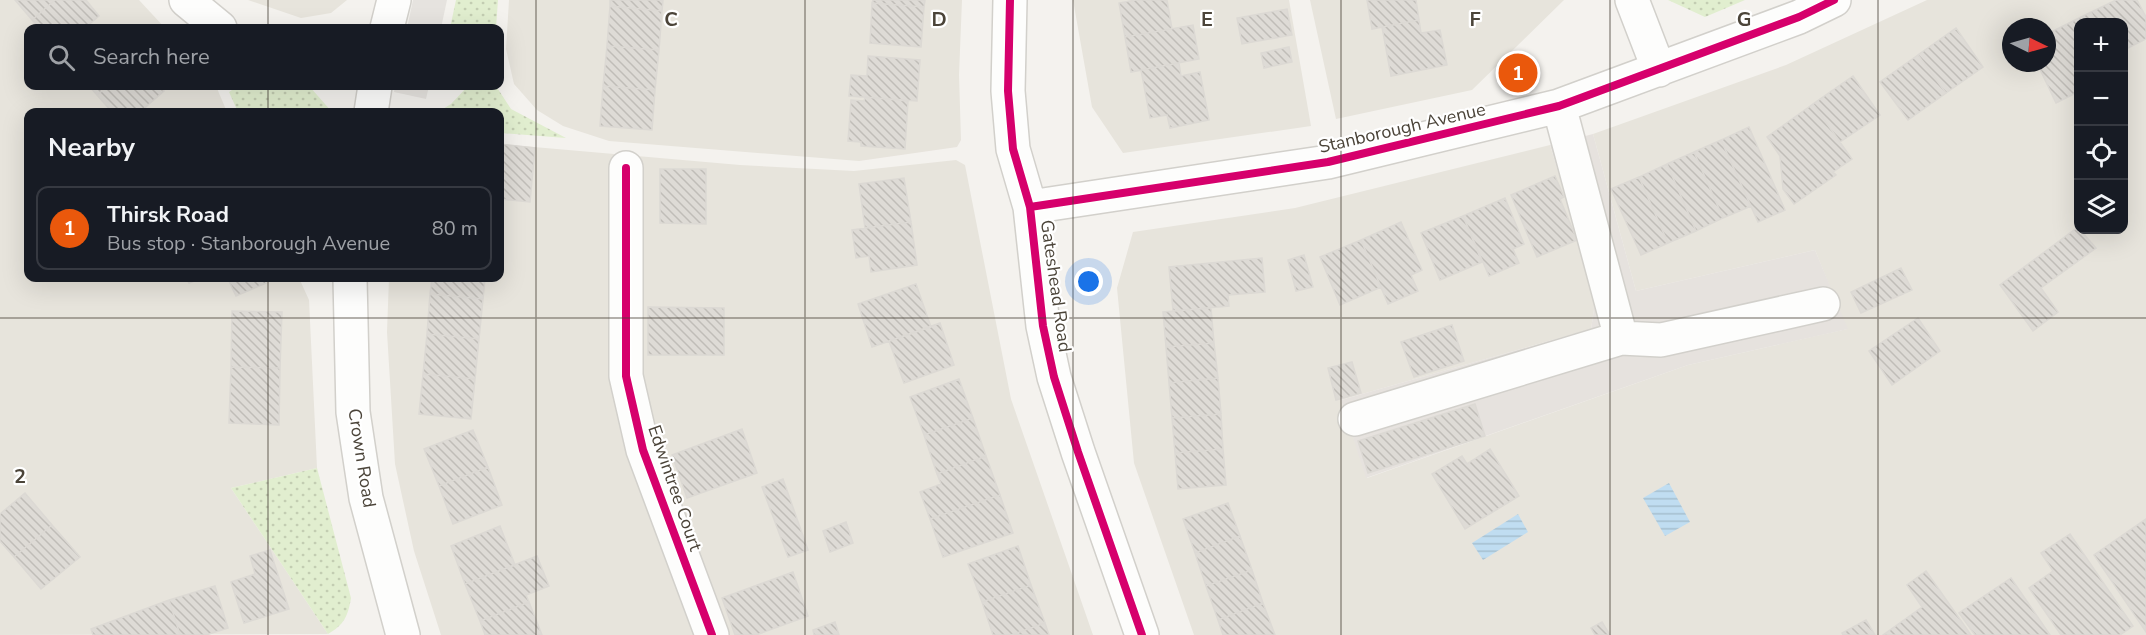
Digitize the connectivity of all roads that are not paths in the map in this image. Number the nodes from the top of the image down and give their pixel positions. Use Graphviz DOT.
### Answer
graph roads {
  1 [pos="186,0"];
  2 [pos="394,0"];
  3 [pos="1010,0"];
  4 [pos="1632,0"];
  5 [pos="1834,0"];
  6 [pos="215,24"];
  7 [pos="388,24"];
  8 [pos="1659,70"];
  9 [pos="374,90"];
  10 [pos="1559,106"];
  11 [pos="372,108"];
  12 [pos="626,168"];
  13 [pos="1030,207"];
  14 [pos="350,282"];
  15 [pos="1823,304"];
  16 [pos="1622,338"];
  17 [pos="1355,419"];
  18 [pos="403,635"];
  19 [pos="712,635"];
  20 [pos="1142,635"];
  1 -- 6 [label="street"];
  2 -- 7 [label="street"];
  3 -- 13 [label="street, Gateshead Road"];
  4 -- 8 [label="street"];
  5 -- 8 [label="street, Stanborough Avenue"];
  8 -- 10 [label="street, Stanborough Avenue"];
  9 -- 11 [label="street"];
  10 -- 13 [label="street, Stanborough Avenue"];
  10 -- 16 [label="street"];
  12 -- 19 [label="street, Edwintree Court"];
  13 -- 20 [label="street, Gateshead Road"];
  14 -- 18 [label="street, Crown Road"];
  15 -- 16 [label="street"];
  16 -- 17 [label="street"];
}
